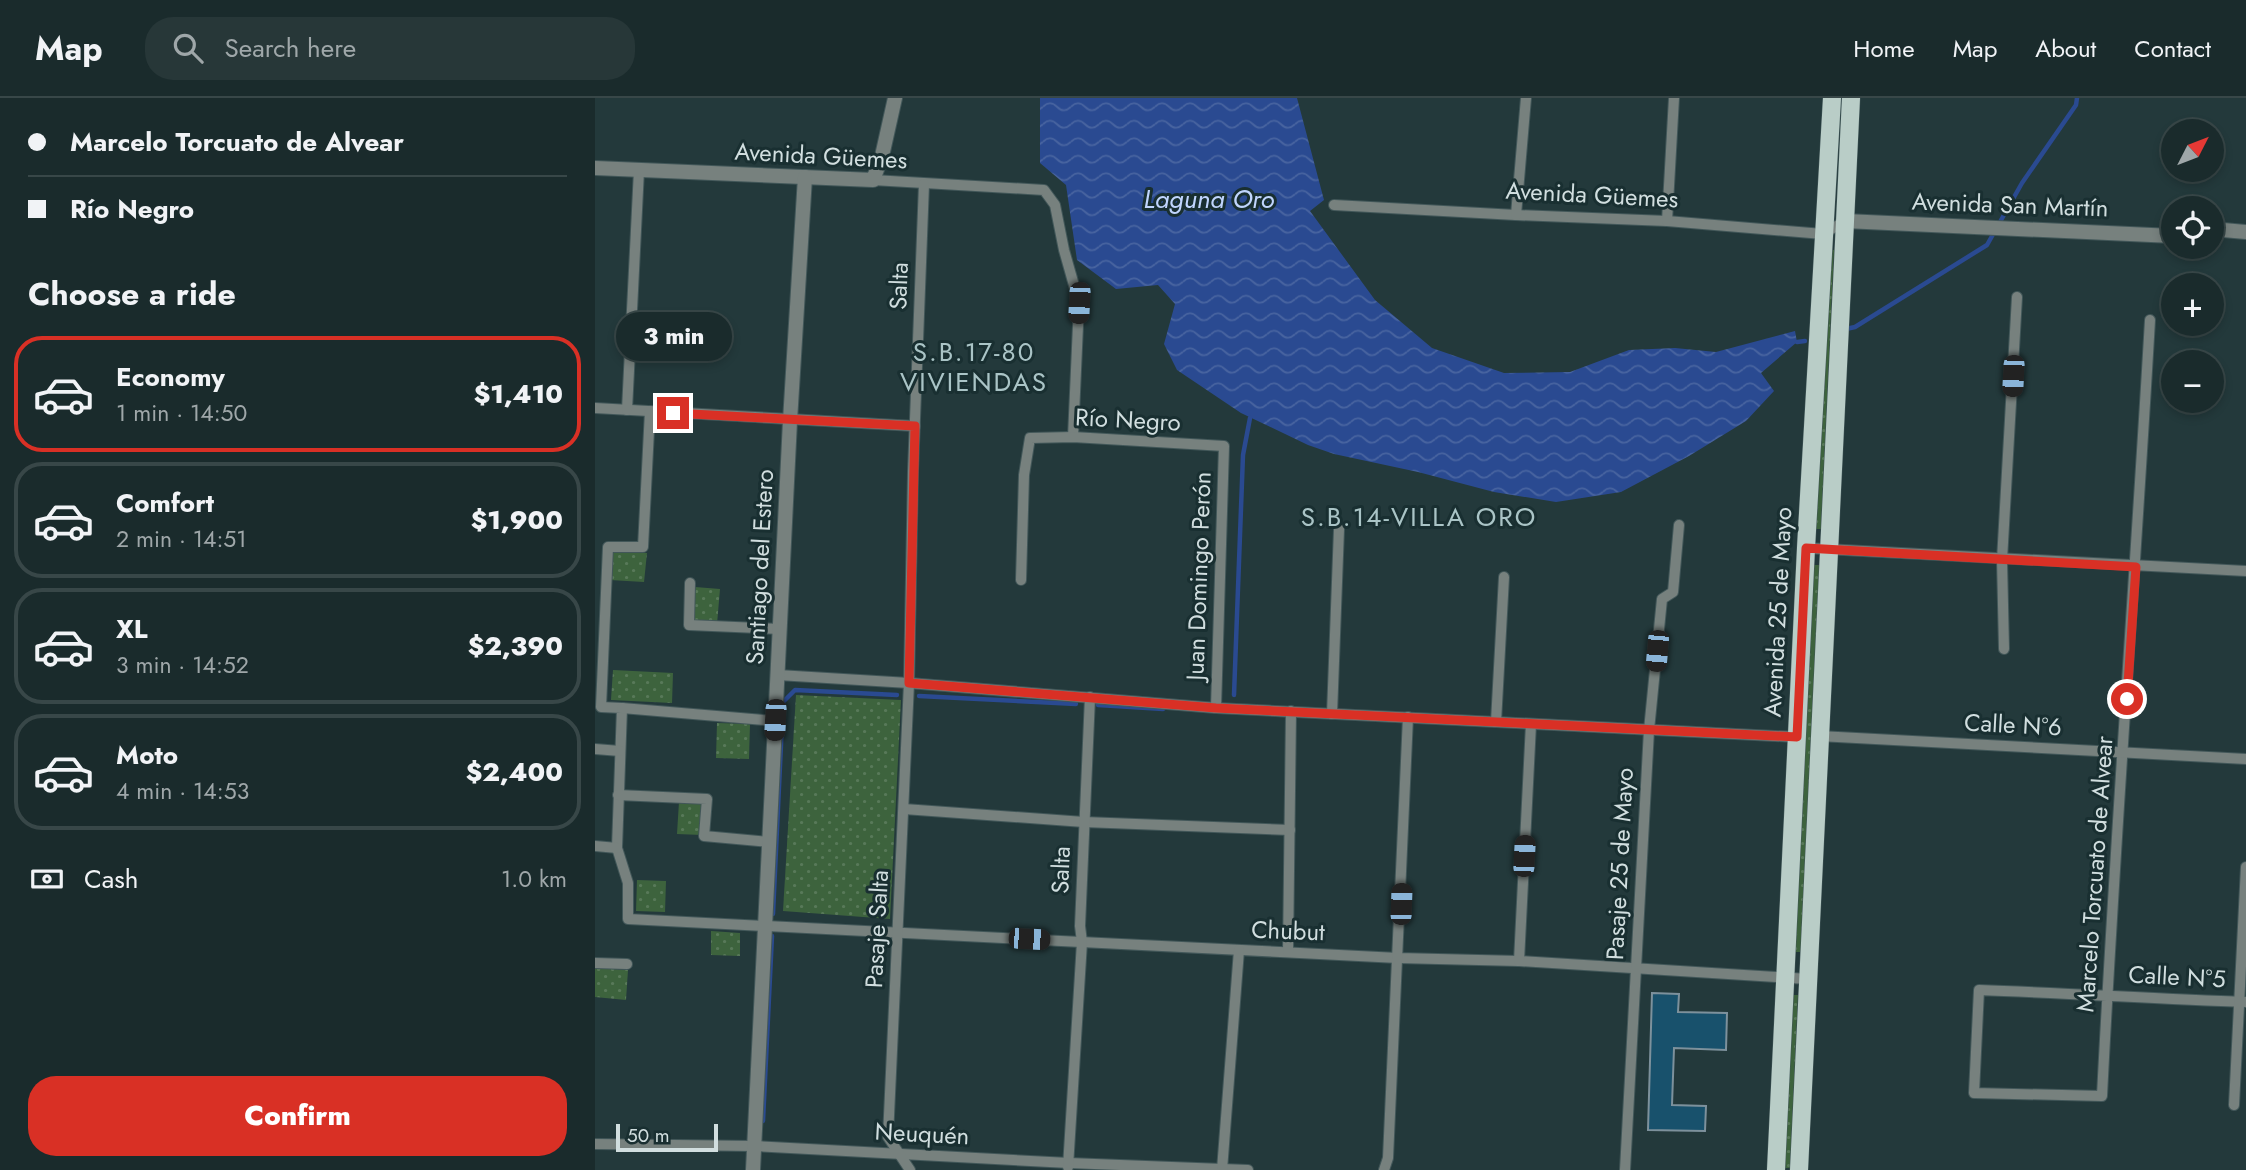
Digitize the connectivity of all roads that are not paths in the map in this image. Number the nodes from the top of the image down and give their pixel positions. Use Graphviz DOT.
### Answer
graph roads {
  1 [pos="895,98"];
  2 [pos="1526,98"];
  3 [pos="1674,98"];
  4 [pos="1832,98"];
  5 [pos="1851,98"];
  6 [pos="595,167"];
  7 [pos="639,170"];
  8 [pos="804,177"];
  9 [pos="873,180"];
  10 [pos="924,184"];
  11 [pos="1334,205"];
  12 [pos="1516,215"];
  13 [pos="1667,220"];
  14 [pos="1845,221"];
  15 [pos="2224,230"];
  16 [pos="2246,232"];
  17 [pos="1823,234"];
  18 [pos="2161,235"];
  19 [pos="2017,297"];
  20 [pos="2150,320"];
  21 [pos="595,408"];
  22 [pos="627,410"];
  23 [pos="650,411"];
  24 [pos="790,421"];
  25 [pos="915,426"];
  26 [pos="1073,437"];
  27 [pos="1224,446"];
  28 [pos="1679,525"];
  29 [pos="1339,529"];
  30 [pos="1806,548"];
  31 [pos="1829,550"];
  32 [pos="2002,560"];
  33 [pos="2136,567"];
  34 [pos="2246,571"];
  35 [pos="1504,578"];
  36 [pos="1020,580"];
  37 [pos="690,583"];
  38 [pos="600,627"];
  39 [pos="780,629"];
  40 [pos="2004,649"];
  41 [pos="778,675"];
  42 [pos="909,683"];
  43 [pos="1090,697"];
  44 [pos="622,708"];
  45 [pos="1216,708"];
  46 [pos="1291,711"];
  47 [pos="1332,714"];
  48 [pos="1408,718"];
  49 [pos="775,720"];
  50 [pos="1496,722"];
  51 [pos="1531,724"];
  52 [pos="1649,730"];
  53 [pos="1819,736"];
  54 [pos="1797,737"];
  55 [pos="595,749"];
  56 [pos="620,751"];
  57 [pos="2124,752"];
  58 [pos="2246,759"];
  59 [pos="618,795"];
  60 [pos="904,809"];
  61 [pos="1084,822"];
  62 [pos="1290,830"];
  63 [pos="769,842"];
  64 [pos="595,846"];
  65 [pos="617,848"];
  66 [pos="2246,867"];
  67 [pos="765,924"];
  68 [pos="898,932"];
  69 [pos="1082,942"];
  70 [pos="1239,950"];
  71 [pos="1288,952"];
  72 [pos="1398,958"];
  73 [pos="1519,961"];
  74 [pos="595,963"];
  75 [pos="627,964"];
  76 [pos="1635,970"];
  77 [pos="1785,978"];
  78 [pos="1808,979"];
  79 [pos="2107,994"];
  80 [pos="2242,1002"];
  81 [pos="2102,1096"];
  82 [pos="2234,1105"];
  83 [pos="595,1144"];
  84 [pos="754,1146"];
  85 [pos="899,1154"];
  86 [pos="1068,1167"];
  87 [pos="1222,1169"];
  88 [pos="753,1170"];
  89 [pos="910,1170"];
  90 [pos="1248,1170"];
  91 [pos="1384,1170"];
  92 [pos="1625,1170"];
  93 [pos="1776,1170"];
  94 [pos="1799,1170"];
  1 -- 9 [label="street"];
  2 -- 12 [label="street"];
  3 -- 13 [label="street"];
  4 -- 17 [label="main road, Avenida 25 de Mayo"];
  5 -- 14 [label="main road, Avenida 25 de Mayo"];
  6 -- 7 [label="street, Avenida Güemes"];
  7 -- 8 [label="street, Avenida Güemes"];
  7 -- 22 [label="street"];
  8 -- 9 [label="street, Avenida Güemes"];
  8 -- 24 [label="street, Santiago del Estero"];
  9 -- 10 [label="street, Avenida Güemes"];
  10 -- 25 [label="street, Salta"];
  10 -- 26 [label="street, Avenida Güemes"];
  11 -- 12 [label="street, Avenida Güemes"];
  12 -- 13 [label="street, Avenida Güemes"];
  13 -- 17 [label="street, Avenida Güemes"];
  14 -- 17 [label="street"];
  14 -- 18 [label="street, Avenida San Martín"];
  14 -- 31 [label="main road, Avenida 25 de Mayo"];
  15 -- 16 [label="street"];
  17 -- 30 [label="main road, Avenida 25 de Mayo"];
  19 -- 32 [label="street"];
  20 -- 33 [label="street, Marcelo Torcuato de Alvear"];
  21 -- 22 [label="street"];
  22 -- 23 [label="street"];
  23 -- 24 [label="street"];
  23 -- 38 [label="street"];
  24 -- 25 [label="street"];
  24 -- 39 [label="street, Santiago del Estero"];
  25 -- 42 [label="street, Salta"];
  26 -- 27 [label="street, Río Negro"];
  26 -- 36 [label="street, Río Negro"];
  27 -- 45 [label="street, Juan Domingo Perón"];
  28 -- 52 [label="street, Pasaje 25 de Mayo"];
  29 -- 47 [label="street"];
  30 -- 31 [label="street"];
  30 -- 54 [label="main road, Avenida 25 de Mayo"];
  31 -- 32 [label="street"];
  31 -- 53 [label="main road, Avenida 25 de Mayo"];
  32 -- 33 [label="street"];
  32 -- 40 [label="street"];
  33 -- 34 [label="street"];
  33 -- 57 [label="street, Marcelo Torcuato de Alvear"];
  35 -- 50 [label="street"];
  37 -- 39 [label="street"];
  38 -- 44 [label="street"];
  39 -- 41 [label="street, Santiago del Estero"];
  41 -- 42 [label="street"];
  41 -- 49 [label="street, Santiago del Estero"];
  42 -- 43 [label="street"];
  42 -- 60 [label="street, Pasaje Salta"];
  43 -- 45 [label="street"];
  43 -- 61 [label="street, Salta"];
  44 -- 49 [label="street"];
  44 -- 56 [label="street"];
  45 -- 46 [label="street"];
  46 -- 47 [label="street"];
  46 -- 62 [label="street"];
  47 -- 48 [label="street"];
  48 -- 50 [label="street"];
  48 -- 72 [label="street"];
  49 -- 63 [label="street, Santiago del Estero"];
  50 -- 51 [label="street"];
  51 -- 52 [label="street"];
  51 -- 73 [label="street"];
  52 -- 54 [label="street"];
  52 -- 76 [label="street, Pasaje 25 de Mayo"];
  53 -- 57 [label="street, Calle N°6"];
  53 -- 78 [label="main road, Avenida 25 de Mayo"];
  54 -- 77 [label="main road, Avenida 25 de Mayo"];
  55 -- 56 [label="street"];
  56 -- 59 [label="street"];
  57 -- 58 [label="street, Calle N°6"];
  57 -- 79 [label="street, Marcelo Torcuato de Alvear"];
  59 -- 63 [label="street"];
  59 -- 65 [label="street"];
  60 -- 61 [label="street"];
  60 -- 68 [label="street, Pasaje Salta"];
  61 -- 62 [label="street"];
  61 -- 69 [label="street, Salta"];
  62 -- 71 [label="street"];
  63 -- 67 [label="street, Santiago del Estero"];
  64 -- 65 [label="street"];
  65 -- 67 [label="street, Chubut"];
  66 -- 80 [label="street"];
  67 -- 68 [label="street, Chubut"];
  67 -- 84 [label="street, Santiago del Estero"];
  68 -- 69 [label="street, Chubut"];
  68 -- 85 [label="street, Pasaje Salta"];
  69 -- 70 [label="street, Chubut"];
  69 -- 86 [label="street, Salta"];
  70 -- 71 [label="street, Chubut"];
  70 -- 87 [label="street"];
  71 -- 72 [label="street, Chubut"];
  72 -- 73 [label="street, Chubut"];
  72 -- 91 [label="street"];
  73 -- 76 [label="street, Chubut"];
  74 -- 75 [label="street"];
  76 -- 77 [label="street, Chubut"];
  76 -- 92 [label="street, Pasaje 25 de Mayo"];
  77 -- 78 [label="street, Chubut"];
  77 -- 93 [label="main road, Avenida 25 de Mayo"];
  78 -- 94 [label="main road, Avenida 25 de Mayo"];
  79 -- 80 [label="street, Calle N°5"];
  79 -- 81 [label="street, Marcelo Torcuato de Alvear"];
  79 -- 81 [label="street, Calle N°5"];
  80 -- 82 [label="street"];
  83 -- 84 [label="street, Neuquén"];
  84 -- 85 [label="street, Neuquén"];
  84 -- 88 [label="street, Santiago del Estero"];
  85 -- 86 [label="street, Neuquén"];
  85 -- 89 [label="street, Pasaje Salta"];
  86 -- 87 [label="street, Neuquén"];
  87 -- 90 [label="street, Neuquén"];
}
